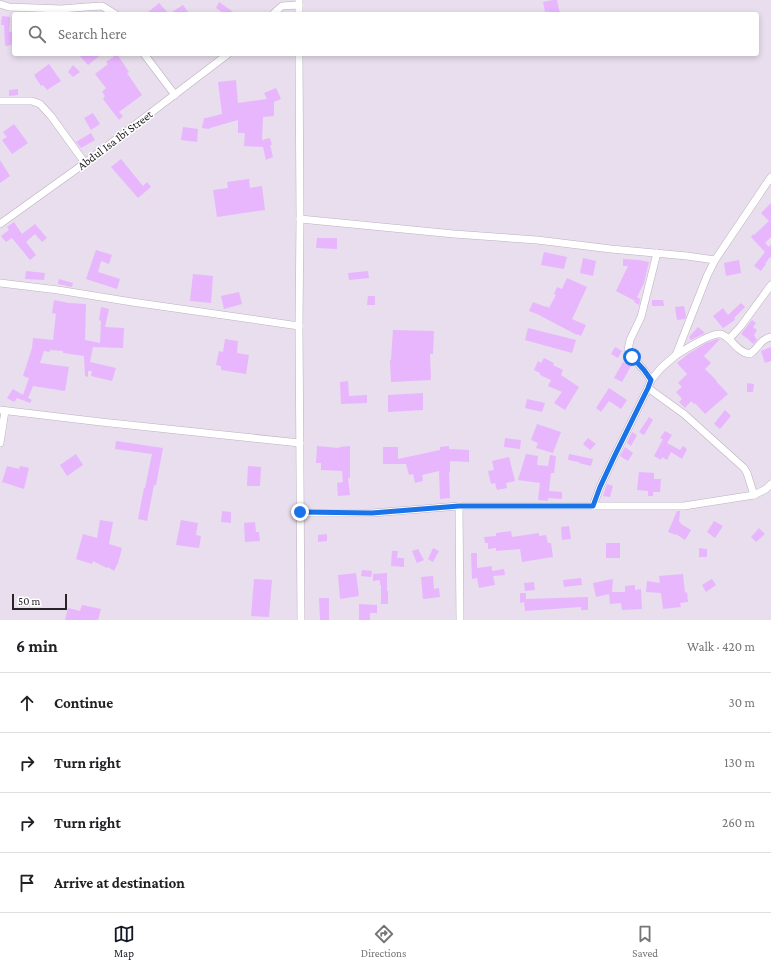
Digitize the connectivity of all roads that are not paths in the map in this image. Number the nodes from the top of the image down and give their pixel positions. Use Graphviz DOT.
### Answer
graph roads {
  1 [pos="299,2"];
  2 [pos="0,4"];
  3 [pos="112,12"];
  4 [pos="275,12"];
  5 [pos="146,56"];
  6 [pos="225,56"];
  7 [pos="299,56"];
  8 [pos="175,95"];
  9 [pos="0,101"];
  10 [pos="85,163"];
  11 [pos="771,177"];
  12 [pos="769,186"];
  13 [pos="300,219"];
  14 [pos="0,224"];
  15 [pos="657,253"];
  16 [pos="715,260"];
  17 [pos="0,282"];
  18 [pos="771,285"];
  19 [pos="299,326"];
  20 [pos="771,337"];
  21 [pos="729,339"];
  22 [pos="676,355"];
  23 [pos="651,380"];
  24 [pos="648,388"];
  25 [pos="3,410"];
  26 [pos="0,443"];
  27 [pos="300,443"];
  28 [pos="771,484"];
  29 [pos="754,495"];
  30 [pos="459,506"];
  31 [pos="593,506"];
  32 [pos="300,512"];
  33 [pos="301,620"];
  34 [pos="460,620"];
  1 -- 4 [label="street"];
  2 -- 3 [label="street"];
  5 -- 8 [label="street"];
  6 -- 8 [label="street, Abdul Isa Ibi Street"];
  7 -- 13 [label="street"];
  8 -- 10 [label="street, Abdul Isa Ibi Street"];
  9 -- 10 [label="street"];
  10 -- 14 [label="street, Abdul Isa Ibi Street"];
  11 -- 12 [label="street"];
  12 -- 16 [label="street"];
  13 -- 15 [label="street"];
  13 -- 19 [label="street"];
  15 -- 16 [label="street"];
  15 -- 23 [label="street"];
  16 -- 22 [label="street"];
  17 -- 19 [label="street"];
  18 -- 21 [label="street"];
  19 -- 27 [label="street"];
  20 -- 21 [label="street"];
  21 -- 22 [label="street"];
  22 -- 23 [label="street"];
  23 -- 24 [label="street"];
  24 -- 29 [label="street"];
  24 -- 31 [label="street"];
  25 -- 26 [label="street"];
  25 -- 27 [label="street"];
  27 -- 32 [label="street"];
  28 -- 29 [label="street"];
  29 -- 31 [label="street"];
  30 -- 31 [label="street"];
  30 -- 32 [label="street"];
  30 -- 34 [label="street"];
  32 -- 33 [label="street"];
}
